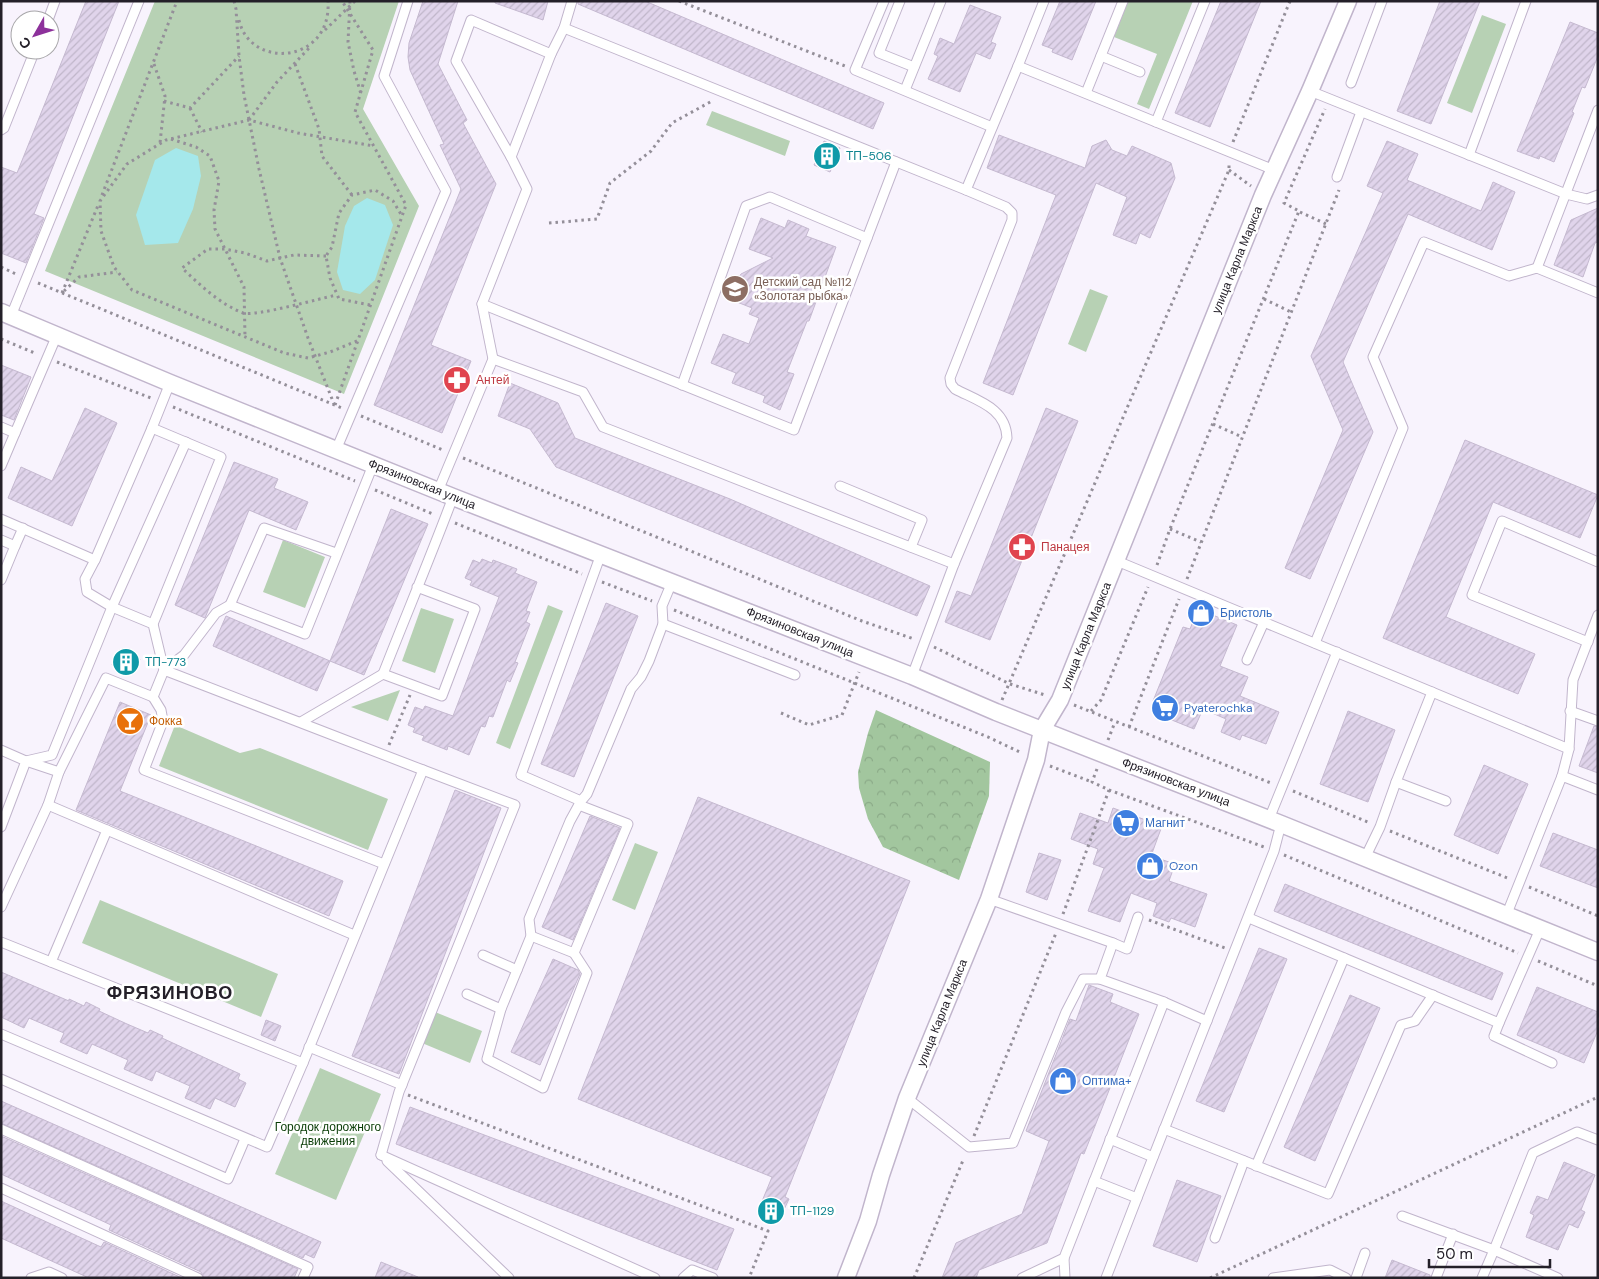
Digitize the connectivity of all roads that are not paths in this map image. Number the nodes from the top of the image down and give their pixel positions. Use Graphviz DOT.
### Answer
graph roads {
  1 [pos="139,1"];
  2 [pos="408,1"];
  3 [pos="572,1"];
  4 [pos="884,1"];
  5 [pos="900,1"];
  6 [pos="941,1"];
  7 [pos="1044,1"];
  8 [pos="1123,1"];
  9 [pos="1205,1"];
  10 [pos="1348,1"];
  11 [pos="1382,1"];
  12 [pos="1526,1"];
  13 [pos="564,28"];
  14 [pos="551,54"];
  15 [pos="1101,56"];
  16 [pos="32,60"];
  17 [pos="1018,66"];
  18 [pos="914,67"];
  19 [pos="1140,72"];
  20 [pos="1351,83"];
  21 [pos="905,90"];
  22 [pos="1310,91"];
  23 [pos="1086,93"];
  24 [pos="1598,110"];
  25 [pos="1361,112"];
  26 [pos="1156,122"];
  27 [pos="992,127"];
  28 [pos="1,130"];
  29 [pos="1469,155"];
  30 [pos="511,157"];
  31 [pos="896,162"];
  32 [pos="1274,170"];
  33 [pos="1337,176"];
  34 [pos="966,190"];
  35 [pos="1566,194"];
  36 [pos="1598,195"];
  37 [pos="867,238"];
  38 [pos="1537,268"];
  39 [pos="1598,293"];
  40 [pos="482,304"];
  41 [pos="6,314"];
  42 [pos="57,335"];
  43 [pos="492,359"];
  44 [pos="170,382"];
  45 [pos="682,385"];
  46 [pos="1,427"];
  47 [pos="152,428"];
  48 [pos="15,433"];
  49 [pos="186,442"];
  50 [pos="336,450"];
  51 [pos="374,465"];
  52 [pos="1,466"];
  53 [pos="840,486"];
  54 [pos="446,494"];
  55 [pos="1,519"];
  56 [pos="23,528"];
  57 [pos="1,540"];
  58 [pos="15,546"];
  59 [pos="911,547"];
  60 [pos="336,553"];
  61 [pos="601,554"];
  62 [pos="95,560"];
  63 [pos="1117,561"];
  64 [pos="1598,562"];
  65 [pos="954,564"];
  66 [pos="1,580"];
  67 [pos="672,582"];
  68 [pos="417,587"];
  69 [pos="230,605"];
  70 [pos="112,607"];
  71 [pos="1598,615"];
  72 [pos="1264,622"];
  73 [pos="153,624"];
  74 [pos="663,624"];
  75 [pos="1588,642"];
  76 [pos="1314,643"];
  77 [pos="1337,652"];
  78 [pos="1248,660"];
  79 [pos="164,670"];
  80 [pos="383,674"];
  81 [pos="795,675"];
  82 [pos="912,676"];
  83 [pos="1432,692"];
  84 [pos="153,698"];
  85 [pos="1570,711"];
  86 [pos="301,722"];
  87 [pos="1598,722"];
  88 [pos="1042,730"];
  89 [pos="1569,749"];
  90 [pos="1,750"];
  91 [pos="26,761"];
  92 [pos="423,770"];
  93 [pos="59,772"];
  94 [pos="1562,776"];
  95 [pos="1396,782"];
  96 [pos="1598,790"];
  97 [pos="1446,801"];
  98 [pos="580,803"];
  99 [pos="48,806"];
  100 [pos="1275,821"];
  101 [pos="1,827"];
  102 [pos="107,830"];
  103 [pos="1365,858"];
  104 [pos="384,864"];
  105 [pos="989,899"];
  106 [pos="1,907"];
  107 [pos="1506,916"];
  108 [pos="1138,917"];
  109 [pos="1248,918"];
  110 [pos="1540,929"];
  111 [pos="354,935"];
  112 [pos="531,936"];
  113 [pos="1,942"];
  114 [pos="1113,944"];
  115 [pos="1598,952"];
  116 [pos="574,953"];
  117 [pos="482,955"];
  118 [pos="1344,958"];
  119 [pos="51,962"];
  120 [pos="517,970"];
  121 [pos="1100,978"];
  122 [pos="466,994"];
  123 [pos="1433,995"];
  124 [pos="1164,1002"];
  125 [pos="501,1009"];
  126 [pos="1207,1021"];
  127 [pos="1499,1023"];
  128 [pos="1,1034"];
  129 [pos="309,1047"];
  130 [pos="303,1063"];
  131 [pos="1552,1063"];
  132 [pos="1,1079"];
  133 [pos="401,1088"];
  134 [pos="907,1098"];
  135 [pos="1,1129"];
  136 [pos="1164,1129"];
  137 [pos="245,1139"];
  138 [pos="1110,1139"];
  139 [pos="1598,1140"];
  140 [pos="381,1155"];
  141 [pos="1153,1158"];
  142 [pos="1244,1161"];
  143 [pos="1256,1166"];
  144 [pos="1094,1181"];
  145 [pos="1,1188"];
  146 [pos="1136,1198"];
  147 [pos="1402,1216"];
  148 [pos="1453,1234"];
  149 [pos="1215,1238"];
  150 [pos="1494,1250"];
  151 [pos="1365,1253"];
  152 [pos="1064,1258"];
  153 [pos="1036,1274"];
  154 [pos="30,1278"];
  155 [pos="62,1278"];
  156 [pos="198,1278"];
  157 [pos="303,1278"];
  158 [pos="509,1278"];
  159 [pos="655,1278"];
  160 [pos="683,1278"];
  161 [pos="713,1278"];
  162 [pos="846,1278"];
  163 [pos="1022,1278"];
  164 [pos="1065,1278"];
  165 [pos="1106,1278"];
  166 [pos="1273,1278"];
  167 [pos="1346,1278"];
  168 [pos="1356,1278"];
  169 [pos="1436,1278"];
  170 [pos="1482,1278"];
  171 [pos="1558,1278"];
  1 -- 41 [label="lane"];
  2 -- 50 [label="lane"];
  3 -- 13 [label="lane"];
  4 -- 21 [label="lane"];
  5 -- 18 [label="lane"];
  6 -- 18 [label="lane"];
  7 -- 17 [label="lane"];
  8 -- 15 [label="lane"];
  9 -- 26 [label="lane"];
  10 -- 22 [label="street, улица Карла Маркса"];
  11 -- 20 [label="lane"];
  12 -- 29 [label="lane"];
  13 -- 14 [label="lane"];
  13 -- 31 [label="lane"];
  14 -- 30 [label="lane"];
  14 -- 30 [label="lane"];
  15 -- 19 [label="lane"];
  15 -- 23 [label="lane"];
  16 -- 28 [label="lane"];
  17 -- 23 [label="lane"];
  17 -- 27 [label="lane"];
  18 -- 21 [label="lane"];
  21 -- 27 [label="lane"];
  22 -- 25 [label="lane"];
  22 -- 32 [label="street, улица Карла Маркса"];
  23 -- 26 [label="lane"];
  24 -- 35 [label="lane"];
  25 -- 29 [label="lane"];
  25 -- 33 [label="lane"];
  26 -- 32 [label="lane"];
  27 -- 34 [label="lane"];
  29 -- 35 [label="lane"];
  30 -- 40 [label="lane"];
  31 -- 34 [label="lane"];
  31 -- 37 [label="lane"];
  32 -- 63 [label="street, улица Карла Маркса"];
  34 -- 65 [label="lane"];
  35 -- 36 [label="lane"];
  35 -- 38 [label="lane"];
  37 -- 45 [label="lane"];
  37 -- 45 [label="lane"];
  38 -- 39 [label="lane"];
  38 -- 76 [label="lane"];
  40 -- 43 [label="lane"];
  40 -- 45 [label="lane"];
  41 -- 42 [label="street, Фрязиновская улица"];
  42 -- 44 [label="street, Фрязиновская улица"];
  42 -- 48 [label="lane"];
  43 -- 54 [label="lane"];
  43 -- 59 [label="lane"];
  44 -- 47 [label="lane"];
  44 -- 50 [label="street, Фрязиновская улица"];
  46 -- 48 [label="lane"];
  47 -- 49 [label="lane"];
  47 -- 62 [label="lane"];
  48 -- 52 [label="lane"];
  49 -- 70 [label="lane"];
  49 -- 73 [label="lane"];
  50 -- 51 [label="street, Фрязиновская улица"];
  51 -- 54 [label="street, Фрязиновская улица"];
  51 -- 60 [label="lane"];
  53 -- 59 [label="lane"];
  54 -- 61 [label="street, Фрязиновская улица"];
  54 -- 68 [label="lane"];
  55 -- 56 [label="lane"];
  56 -- 58 [label="lane"];
  56 -- 62 [label="lane"];
  57 -- 58 [label="lane"];
  58 -- 66 [label="lane"];
  59 -- 65 [label="lane"];
  60 -- 69 [label="lane"];
  60 -- 69 [label="lane"];
  61 -- 67 [label="street, Фрязиновская улица"];
  61 -- 98 [label="lane"];
  62 -- 70 [label="lane"];
  63 -- 72 [label="lane"];
  63 -- 88 [label="street, улица Карла Маркса"];
  64 -- 75 [label="lane"];
  65 -- 82 [label="lane"];
  67 -- 74 [label="lane"];
  67 -- 82 [label="street, Фрязиновская улица"];
  68 -- 80 [label="lane"];
  68 -- 80 [label="lane"];
  69 -- 79 [label="lane"];
  70 -- 73 [label="lane"];
  70 -- 91 [label="lane"];
  71 -- 75 [label="lane"];
  72 -- 76 [label="lane"];
  72 -- 78 [label="lane"];
  73 -- 79 [label="lane"];
  74 -- 81 [label="lane"];
  74 -- 98 [label="lane"];
  75 -- 85 [label="lane"];
  76 -- 77 [label="lane"];
  77 -- 83 [label="lane"];
  77 -- 100 [label="lane"];
  79 -- 84 [label="lane"];
  79 -- 86 [label="lane"];
  80 -- 86 [label="lane"];
  82 -- 88 [label="street, Фрязиновская улица"];
  83 -- 89 [label="lane"];
  83 -- 95 [label="lane"];
  84 -- 93 [label="lane"];
  84 -- 104 [label="lane"];
  85 -- 87 [label="lane"];
  85 -- 89 [label="lane"];
  86 -- 92 [label="lane"];
  88 -- 100 [label="street, Фрязиновская улица"];
  88 -- 105 [label="street, улица Карла Маркса"];
  89 -- 94 [label="lane"];
  90 -- 91 [label="lane"];
  91 -- 93 [label="lane"];
  91 -- 101 [label="lane"];
  92 -- 104 [label="lane"];
  92 -- 133 [label="lane"];
  93 -- 99 [label="lane"];
  94 -- 96 [label="lane"];
  94 -- 107 [label="lane"];
  95 -- 97 [label="lane"];
  95 -- 103 [label="lane"];
  98 -- 112 [label="lane"];
  98 -- 116 [label="lane"];
  99 -- 102 [label="lane"];
  99 -- 106 [label="lane"];
  100 -- 103 [label="street, Фрязиновская улица"];
  100 -- 109 [label="lane"];
  102 -- 111 [label="lane"];
  102 -- 119 [label="lane"];
  103 -- 107 [label="street, Фрязиновская улица"];
  104 -- 111 [label="lane"];
  105 -- 114 [label="lane"];
  105 -- 134 [label="street, улица Карла Маркса"];
  107 -- 110 [label="street, Фрязиновская улица"];
  108 -- 114 [label="lane"];
  109 -- 118 [label="lane"];
  109 -- 126 [label="lane"];
  110 -- 115 [label="street, Фрязиновская улица"];
  110 -- 127 [label="lane"];
  111 -- 129 [label="lane"];
  112 -- 116 [label="lane"];
  112 -- 120 [label="lane"];
  113 -- 119 [label="lane"];
  114 -- 121 [label="lane"];
  116 -- 125 [label="lane"];
  117 -- 120 [label="lane"];
  118 -- 123 [label="lane"];
  118 -- 143 [label="lane"];
  119 -- 130 [label="lane"];
  120 -- 125 [label="lane"];
  121 -- 124 [label="lane"];
  121 -- 134 [label="lane"];
  122 -- 125 [label="lane"];
  123 -- 127 [label="lane"];
  123 -- 143 [label="lane"];
  124 -- 126 [label="lane"];
  124 -- 138 [label="lane"];
  126 -- 136 [label="lane"];
  127 -- 131 [label="lane"];
  128 -- 137 [label="lane"];
  129 -- 130 [label="lane"];
  129 -- 133 [label="lane"];
  130 -- 137 [label="lane"];
  132 -- 137 [label="lane"];
  133 -- 140 [label="lane"];
  134 -- 162 [label="street, улица Карла Маркса"];
  135 -- 157 [label="lane"];
  136 -- 141 [label="lane"];
  136 -- 142 [label="lane"];
  138 -- 141 [label="lane"];
  138 -- 144 [label="lane"];
  139 -- 150 [label="lane"];
  140 -- 158 [label="lane"];
  140 -- 159 [label="lane"];
  141 -- 146 [label="lane"];
  142 -- 143 [label="lane"];
  142 -- 149 [label="lane"];
  144 -- 146 [label="lane"];
  144 -- 152 [label="lane"];
  145 -- 156 [label="lane"];
  146 -- 165 [label="lane"];
  147 -- 148 [label="lane"];
  148 -- 150 [label="lane"];
  148 -- 169 [label="lane"];
  150 -- 170 [label="lane"];
  150 -- 171 [label="lane"];
  151 -- 168 [label="lane"];
  152 -- 153 [label="lane"];
  152 -- 164 [label="lane"];
  153 -- 163 [label="lane"];
  154 -- 155 [label="lane"];
  160 -- 161 [label="lane"];
  166 -- 167 [label="lane"];
}
